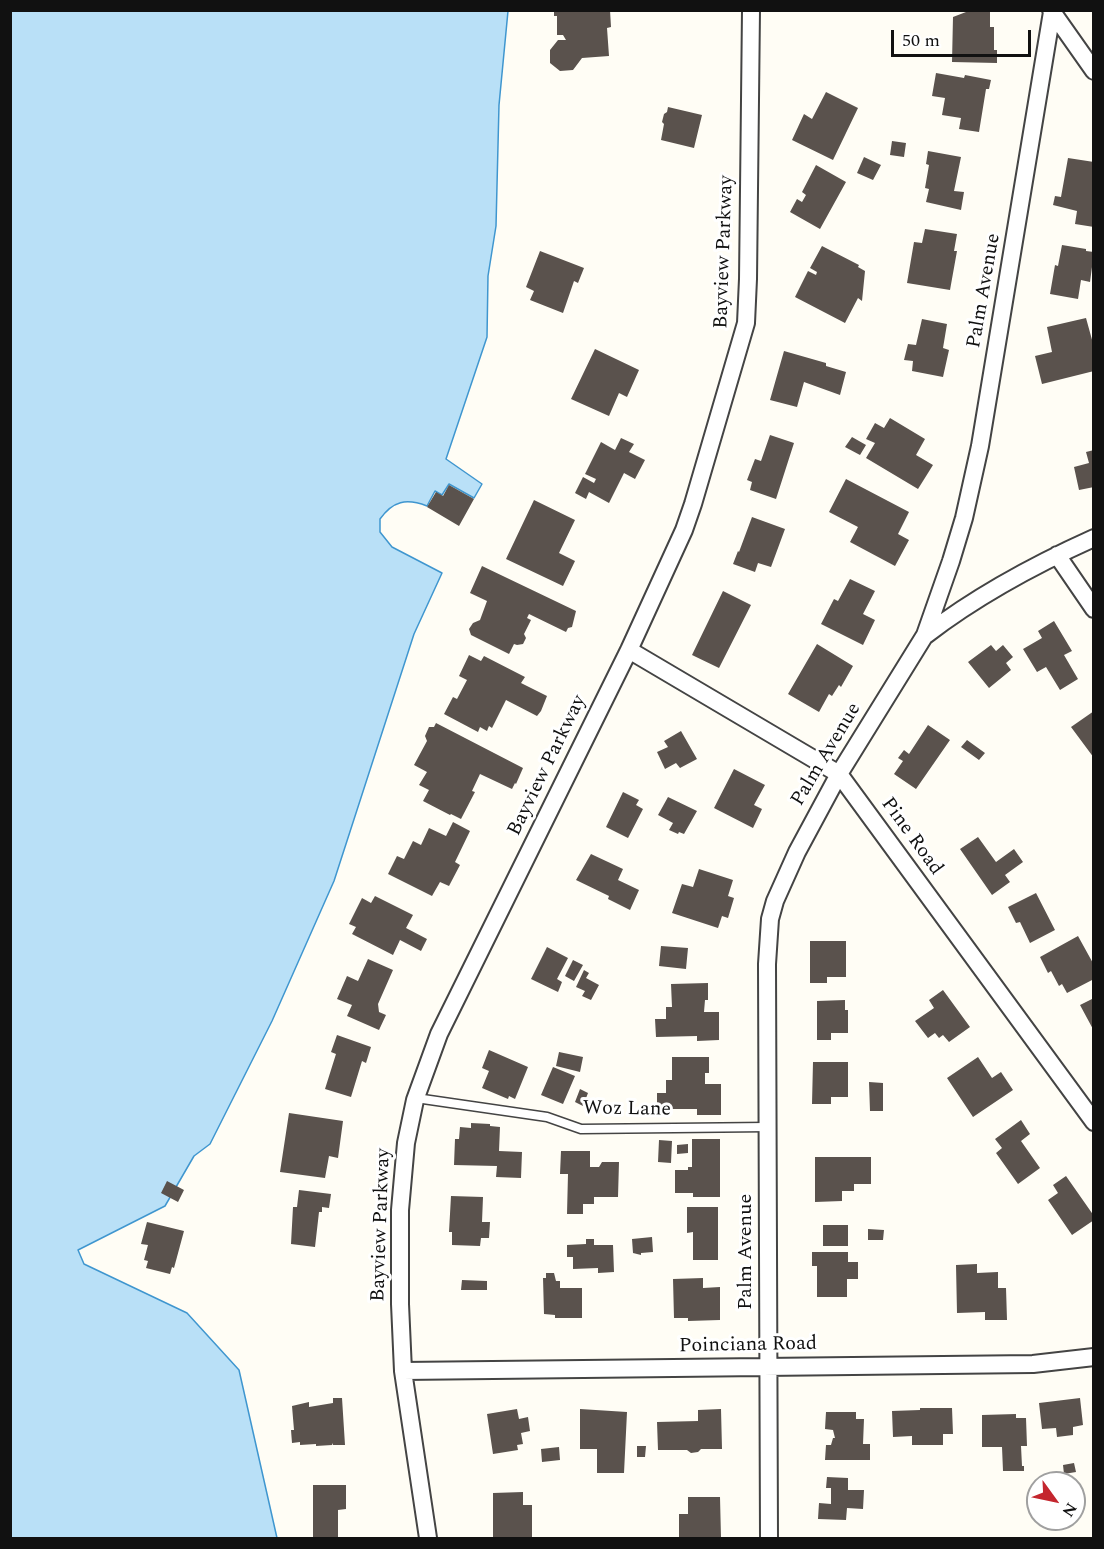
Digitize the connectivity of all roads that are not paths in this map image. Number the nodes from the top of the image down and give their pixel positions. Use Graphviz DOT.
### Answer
graph roads {
  1 [pos="751,10"];
  2 [pos="1052,11"];
  3 [pos="1094,70"];
  4 [pos="1094,538"];
  5 [pos="1057,555"];
  6 [pos="1094,609"];
  7 [pos="926,635"];
  8 [pos="629,650"];
  9 [pos="839,774"];
  10 [pos="416,1098"];
  11 [pos="1094,1122"];
  12 [pos="768,1126"];
  13 [pos="1094,1357"];
  14 [pos="769,1366"];
  15 [pos="404,1371"];
  16 [pos="428,1539"];
  17 [pos="770,1539"];
  1 -- 8 [label="street, Bayview Parkway"];
  2 -- 3 [label="street"];
  2 -- 7 [label="street, Palm Avenue"];
  4 -- 5 [label="street"];
  5 -- 6 [label="street"];
  5 -- 7 [label="street"];
  7 -- 9 [label="street, Palm Avenue"];
  8 -- 9 [label="street, Pine Road"];
  8 -- 10 [label="street, Bayview Parkway"];
  9 -- 11 [label="street, Pine Road"];
  9 -- 12 [label="street, Palm Avenue"];
  10 -- 12 [label="lane, Woz Lane"];
  10 -- 15 [label="street, Bayview Parkway"];
  12 -- 14 [label="street, Palm Avenue"];
  13 -- 14 [label="street, Poinciana Road"];
  14 -- 15 [label="street, Poinciana Road"];
  14 -- 17 [label="street, Palm Avenue"];
  15 -- 16 [label="street, Bayview Parkway"];
}
